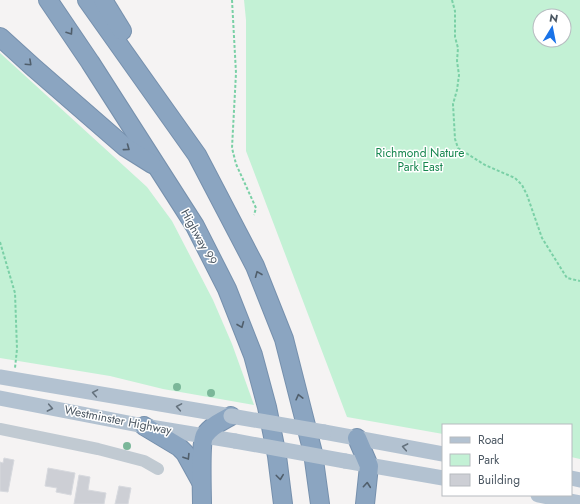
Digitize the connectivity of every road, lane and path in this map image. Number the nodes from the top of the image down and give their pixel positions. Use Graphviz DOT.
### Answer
graph roads {
  1 [pos="48,0"];
  2 [pos="87,0"];
  3 [pos="103,0"];
  4 [pos="232,0"];
  5 [pos="452,0"];
  6 [pos="0,36"];
  7 [pos="197,155"];
  8 [pos="157,167"];
  9 [pos="254,215"];
  10 [pos="0,242"];
  11 [pos="580,281"];
  12 [pos="7,378"];
  13 [pos="0,398"];
  14 [pos="231,416"];
  15 [pos="144,426"];
  16 [pos="0,429"];
  17 [pos="204,436"];
  18 [pos="357,438"];
  19 [pos="442,454"];
  20 [pos="369,466"];
  21 [pos="158,469"];
  22 [pos="442,478"];
  23 [pos="201,482"];
  24 [pos="543,496"];
  25 [pos="580,503"];
  26 [pos="202,504"];
  27 [pos="283,504"];
  28 [pos="320,504"];
  29 [pos="366,504"];
  1 -- 8 [label="highway, Highway 99, one-way"];
  2 -- 7 [label="highway"];
  3 -- 7 [label="highway"];
  4 -- 9 [label="path"];
  5 -- 11 [label="path"];
  6 -- 8 [label="highway, one-way"];
  28 -- 7 [label="highway, one-way"];
  8 -- 27 [label="highway, Highway 99, one-way"];
  10 -- 12 [label="path"];
  14 -- 12 [label="main road, Westminster Highway, one-way"];
  13 -- 15 [label="main road, Westminster Highway, one-way"];
  14 -- 17 [label="highway"];
  14 -- 18 [label="main road, Westminster Highway, bridge"];
  15 -- 17 [label="main road, Westminster Highway"];
  15 -- 23 [label="highway, one-way"];
  16 -- 21 [label="street"];
  17 -- 20 [label="main road, Westminster Highway, bridge"];
  17 -- 23 [label="highway"];
  19 -- 18 [label="main road, one-way"];
  18 -- 20 [label="highway"];
  20 -- 22 [label="main road"];
  29 -- 20 [label="highway, one-way"];
  23 -- 26 [label="highway"];
  24 -- 25 [label="main road"];
}
